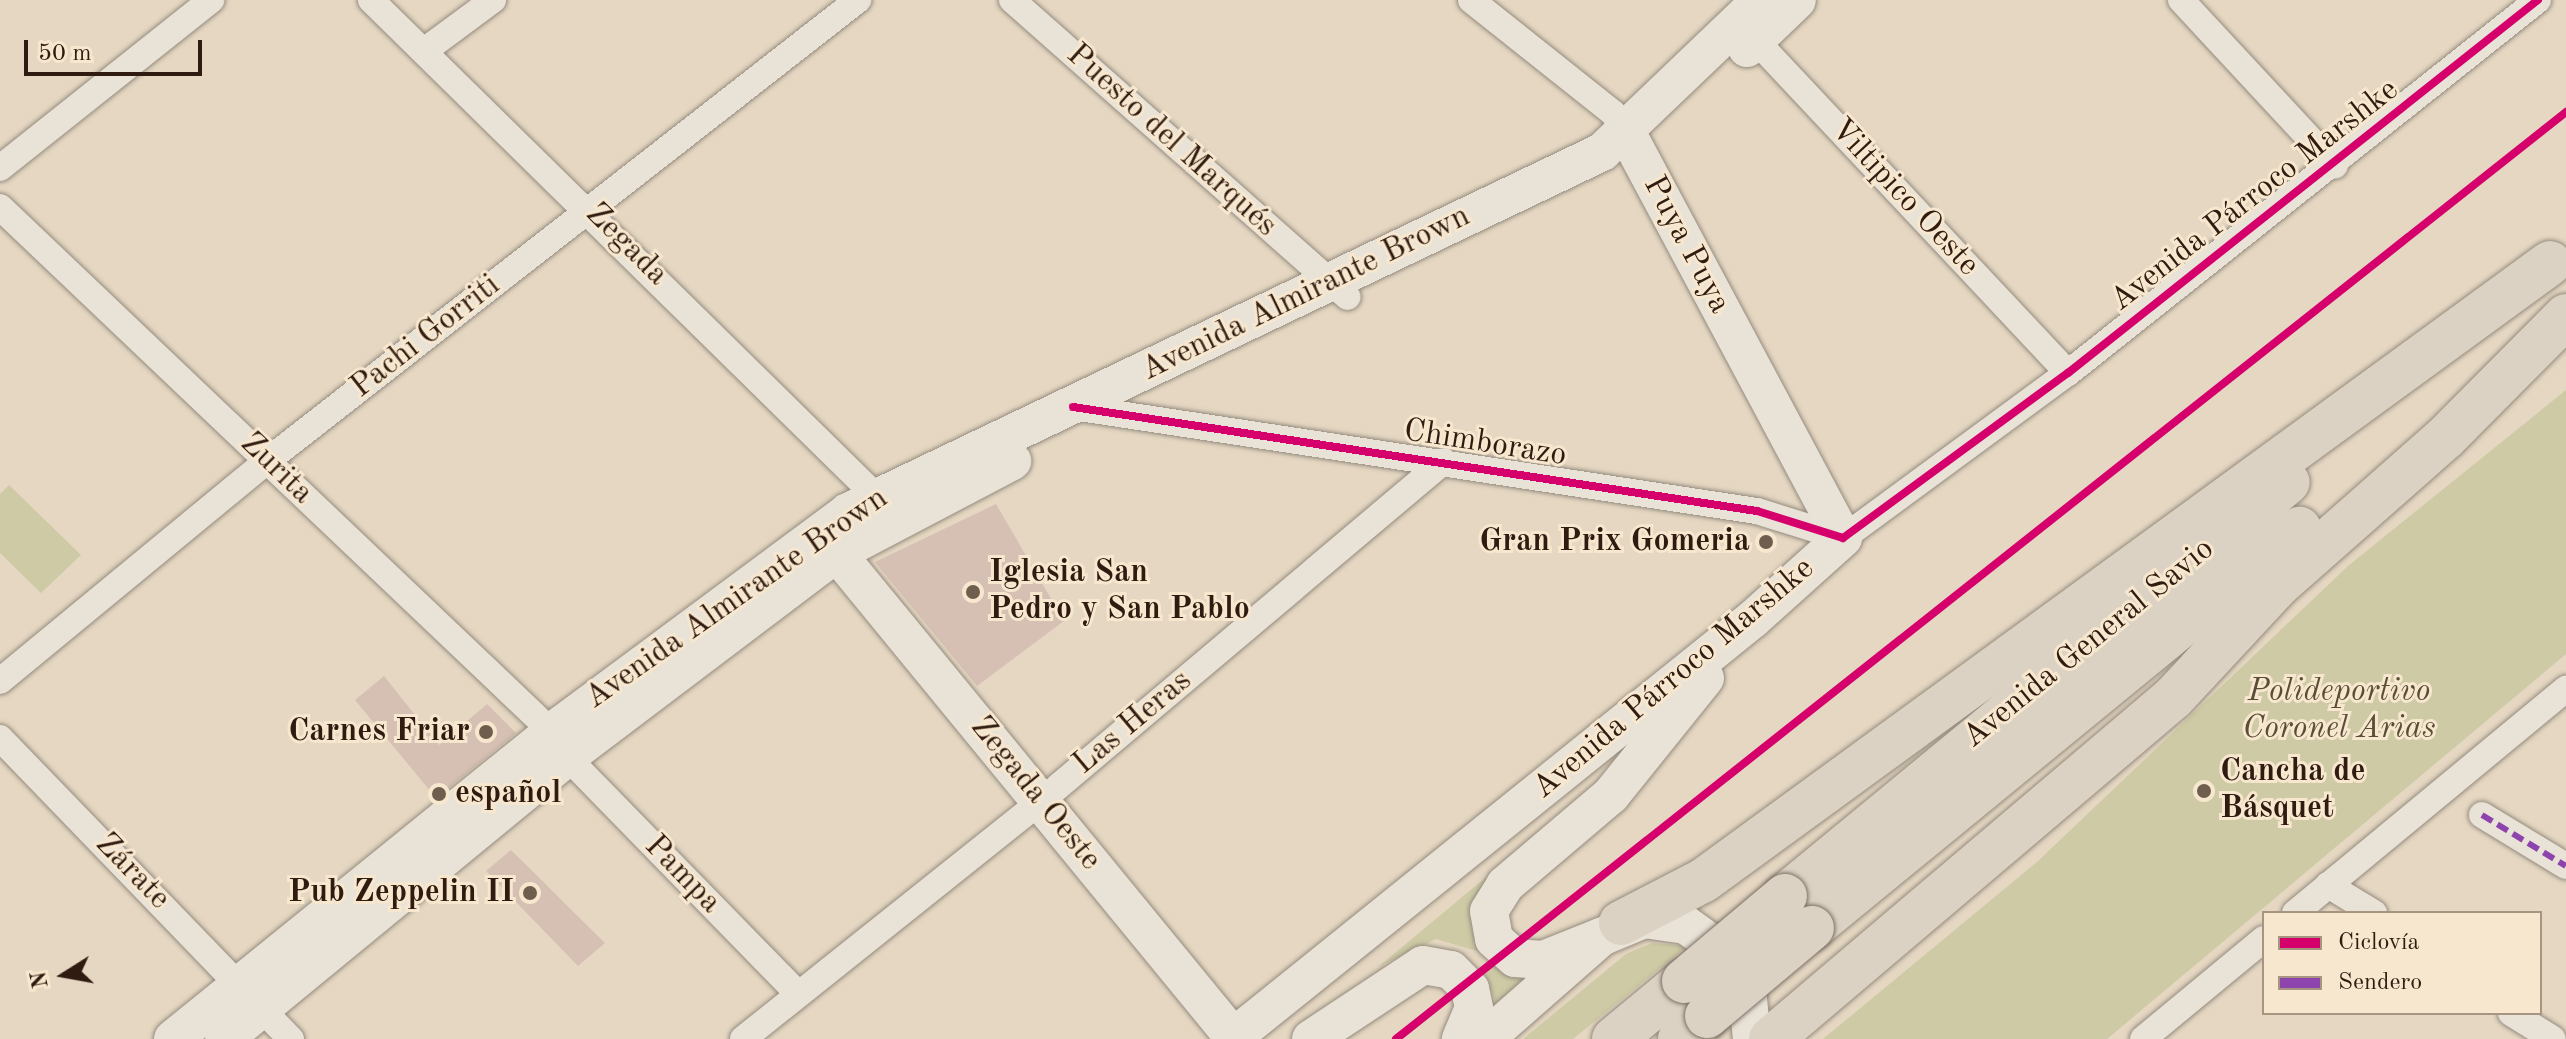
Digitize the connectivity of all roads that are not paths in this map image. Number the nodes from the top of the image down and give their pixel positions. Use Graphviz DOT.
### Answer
graph roads {
  1 [pos="211,0"];
  2 [pos="371,0"];
  3 [pos="493,0"];
  4 [pos="858,0"];
  5 [pos="1012,0"];
  6 [pos="1471,0"];
  7 [pos="1797,0"];
  8 [pos="2181,0"];
  9 [pos="2538,0"];
  10 [pos="1752,21"];
  11 [pos="424,51"];
  12 [pos="1632,142"];
  13 [pos="2335,166"];
  14 [pos="0,168"];
  15 [pos="0,207"];
  16 [pos="589,208"];
  17 [pos="2558,256"];
  18 [pos="1338,290"];
  19 [pos="2566,316"];
  20 [pos="2068,373"];
  21 [pos="1073,407"];
  22 [pos="1116,412"];
  23 [pos="267,461"];
  24 [pos="1444,461"];
  25 [pos="886,506"];
  26 [pos="1843,538"];
  27 [pos="828,542"];
  28 [pos="1753,619"];
  29 [pos="0,681"];
  30 [pos="2566,689"];
  31 [pos="0,738"];
  32 [pos="560,745"];
  33 [pos="1041,801"];
  34 [pos="2482,815"];
  35 [pos="2566,866"];
  36 [pos="2322,890"];
  37 [pos="2297,911"];
  38 [pos="2346,911"];
  39 [pos="2369,911"];
  40 [pos="1798,912"];
  41 [pos="1611,930"];
  42 [pos="2262,941"];
  43 [pos="797,993"];
  44 [pos="252,996"];
  45 [pos="1690,1012"];
  46 [pos="2542,1014"];
  47 [pos="2514,1015"];
  48 [pos="2566,1029"];
  49 [pos="1233,1038"];
  50 [pos="173,1039"];
  51 [pos="224,1039"];
  52 [pos="291,1039"];
  53 [pos="743,1039"];
  54 [pos="1311,1039"];
  55 [pos="1461,1039"];
  56 [pos="1485,1039"];
  57 [pos="1614,1039"];
  58 [pos="1752,1039"];
  59 [pos="1771,1039"];
  60 [pos="2143,1039"];
  61 [pos="2553,1039"];
  1 -- 14 [label="street"];
  2 -- 11 [label="street, Zegada"];
  3 -- 11 [label="street"];
  4 -- 16 [label="street, Pachi Gorriti"];
  5 -- 18 [label="street, Puesto del Marqués"];
  6 -- 12 [label="street, Puya Puya"];
  7 -- 10 [label="main road, Avenida Almirante Brown"];
  8 -- 13 [label="street"];
  9 -- 13 [label="street, Avenida Párroco Marshke"];
  10 -- 12 [label="main road, Avenida Almirante Brown"];
  10 -- 20 [label="street, Viltipico Oeste"];
  11 -- 16 [label="street, Zegada"];
  12 -- 18 [label="main road, Avenida Almirante Brown"];
  12 -- 26 [label="main road, Puya Puya"];
  13 -- 20 [label="street, Avenida Párroco Marshke"];
  15 -- 23 [label="street, Zurita"];
  16 -- 23 [label="street, Pachi Gorriti"];
  16 -- 25 [label="street, Zegada"];
  17 -- 40 [label="highway, Avenida General Savio"];
  17 -- 41 [label="highway"];
  18 -- 21 [label="main road, Avenida Almirante Brown"];
  18 -- 22 [label="main road, Avenida Almirante Brown"];
  19 -- 40 [label="highway, Avenida General Savio"];
  19 -- 59 [label="highway"];
  20 -- 26 [label="street, Avenida Párroco Marshke"];
  21 -- 22 [label="street, Chimborazo"];
  21 -- 25 [label="main road, Avenida Almirante Brown"];
  22 -- 24 [label="street, Chimborazo"];
  22 -- 25 [label="main road, Avenida Almirante Brown"];
  23 -- 29 [label="street, Pachi Gorriti"];
  23 -- 32 [label="street, Zurita"];
  24 -- 26 [label="street, Chimborazo"];
  24 -- 33 [label="street, Las Heras"];
  25 -- 27 [label="main road, Avenida Almirante Brown"];
  26 -- 28 [label="main road, Avenida Párroco Marshke"];
  27 -- 32 [label="main road, Avenida Almirante Brown"];
  27 -- 33 [label="main road, Zegada Oeste"];
  28 -- 41 [label="main road"];
  28 -- 49 [label="main road, Avenida Párroco Marshke"];
  30 -- 36 [label="street"];
  31 -- 44 [label="street, Zárate"];
  32 -- 43 [label="street, Pampa"];
  32 -- 44 [label="main road, Avenida Almirante Brown"];
  33 -- 43 [label="street, Las Heras"];
  33 -- 49 [label="main road, Zegada Oeste"];
  34 -- 35 [label="street"];
  36 -- 37 [label="street"];
  36 -- 38 [label="street"];
  36 -- 39 [label="street"];
  40 -- 45 [label="highway, Avenida General Savio, bridge"];
  41 -- 56 [label="main road"];
  41 -- 58 [label="main road"];
  42 -- 60 [label="street"];
  43 -- 53 [label="street, Las Heras"];
  44 -- 50 [label="main road, Avenida Almirante Brown"];
  44 -- 51 [label="main road, Avenida Almirante Brown"];
  44 -- 52 [label="street, Zárate"];
  45 -- 57 [label="highway, Avenida General Savio"];
  46 -- 48 [label="street"];
  47 -- 61 [label="street"];
  54 -- 55 [label="main road"];
}
